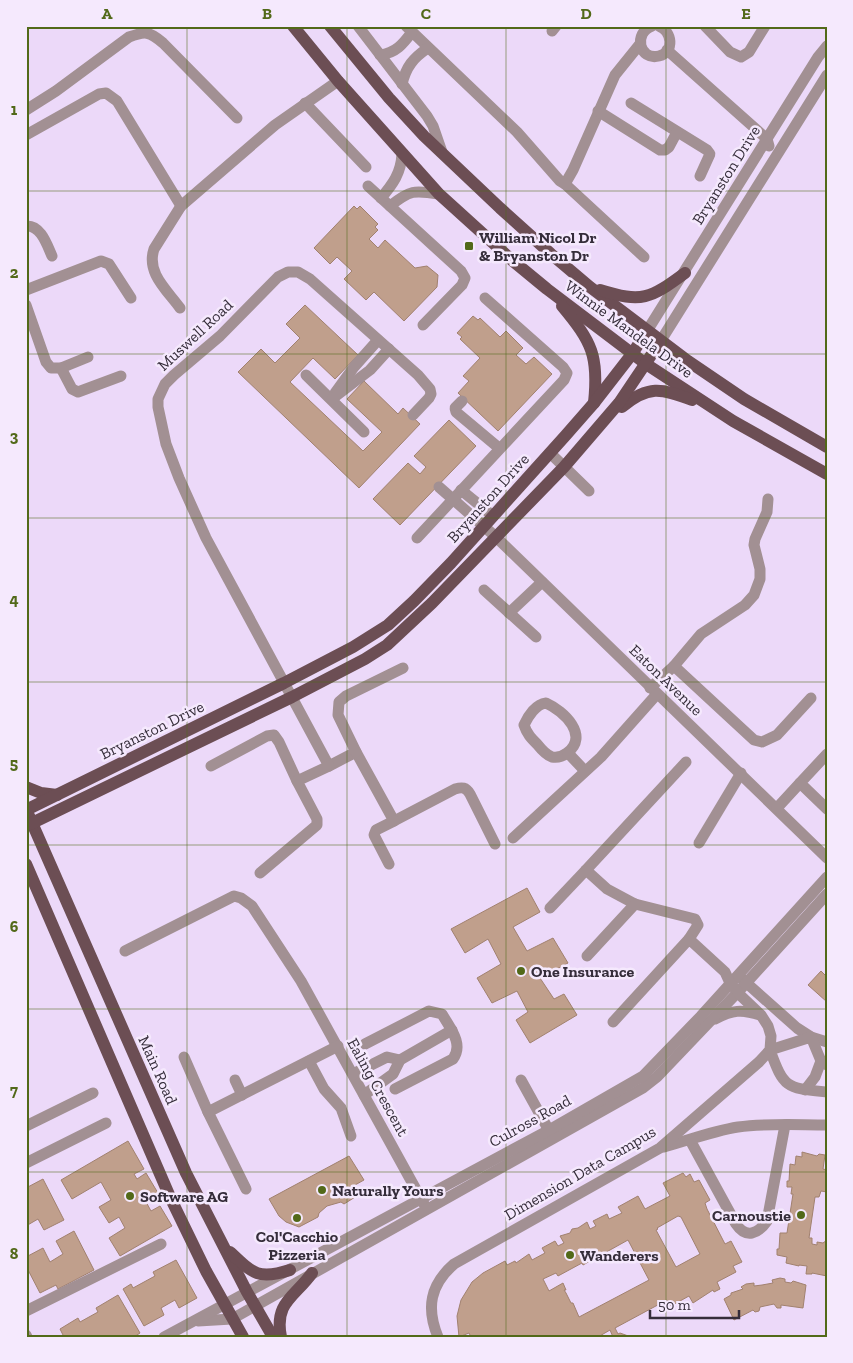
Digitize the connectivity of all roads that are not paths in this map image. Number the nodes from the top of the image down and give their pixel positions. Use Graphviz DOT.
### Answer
graph roads {
  1 [pos="293,26"];
  2 [pos="330,26"];
  3 [pos="358,26"];
  4 [pos="705,26"];
  5 [pos="765,26"];
  6 [pos="647,27"];
  7 [pos="665,28"];
  8 [pos="409,29"];
  9 [pos="640,44"];
  10 [pos="827,46"];
  11 [pos="428,48"];
  12 [pos="667,50"];
  13 [pos="380,55"];
  14 [pos="827,75"];
  15 [pos="338,81"];
  16 [pos="402,84"];
  17 [pos="305,103"];
  18 [pos="631,103"];
  19 [pos="26,110"];
  20 [pos="598,111"];
  21 [pos="237,118"];
  22 [pos="28,130"];
  23 [pos="677,132"];
  24 [pos="767,139"];
  25 [pos="442,152"];
  26 [pos="402,154"];
  27 [pos="774,158"];
  28 [pos="366,167"];
  29 [pos="700,176"];
  30 [pos="565,184"];
  31 [pos="368,186"];
  32 [pos="439,194"];
  33 [pos="381,198"];
  34 [pos="181,206"];
  35 [pos="390,206"];
  36 [pos="26,226"];
  37 [pos="52,256"];
  38 [pos="644,257"];
  39 [pos="685,273"];
  40 [pos="590,287"];
  41 [pos="547,289"];
  42 [pos="26,290"];
  43 [pos="130,298"];
  44 [pos="485,298"];
  45 [pos="26,305"];
  46 [pos="180,308"];
  47 [pos="423,325"];
  48 [pos="647,331"];
  49 [pos="378,340"];
  50 [pos="660,342"];
  51 [pos="389,349"];
  52 [pos="632,354"];
  53 [pos="88,357"];
  54 [pos="646,364"];
  55 [pos="61,368"];
  56 [pos="306,375"];
  57 [pos="121,376"];
  58 [pos="332,399"];
  59 [pos="462,401"];
  60 [pos="594,404"];
  61 [pos="713,408"];
  62 [pos="413,415"];
  63 [pos="604,421"];
  64 [pos="364,432"];
  65 [pos="827,447"];
  66 [pos="499,448"];
  67 [pos="550,453"];
  68 [pos="564,467"];
  69 [pos="827,474"];
  70 [pos="439,488"];
  71 [pos="461,490"];
  72 [pos="589,491"];
  73 [pos="768,499"];
  74 [pos="452,500"];
  75 [pos="493,516"];
  76 [pos="484,526"];
  77 [pos="496,537"];
  78 [pos="417,538"];
  79 [pos="542,582"];
  80 [pos="484,590"];
  81 [pos="509,612"];
  82 [pos="536,637"];
  83 [pos="674,666"];
  84 [pos="402,668"];
  85 [pos="284,683"];
  86 [pos="654,691"];
  87 [pos="292,697"];
  88 [pos="811,698"];
  89 [pos="356,752"];
  90 [pos="568,753"];
  91 [pos="827,754"];
  92 [pos="686,762"];
  93 [pos="211,766"];
  94 [pos="329,766"];
  95 [pos="585,772"];
  96 [pos="740,773"];
  97 [pos="297,780"];
  98 [pos="800,783"];
  99 [pos="26,787"];
  100 [pos="57,795"];
  101 [pos="777,808"];
  102 [pos="827,809"];
  103 [pos="26,810"];
  104 [pos="394,821"];
  105 [pos="29,825"];
  106 [pos="513,838"];
  107 [pos="699,843"];
  108 [pos="495,844"];
  109 [pos="827,858"];
  110 [pos="389,864"];
  111 [pos="27,866"];
  112 [pos="586,870"];
  113 [pos="260,873"];
  114 [pos="827,876"];
  115 [pos="827,894"];
  116 [pos="635,904"];
  117 [pos="550,908"];
  118 [pos="689,939"];
  119 [pos="125,951"];
  120 [pos="587,956"];
  121 [pos="763,964"];
  122 [pos="735,981"];
  123 [pos="764,999"];
  124 [pos="761,1015"];
  125 [pos="613,1022"];
  126 [pos="709,1022"];
  127 [pos="452,1030"];
  128 [pos="811,1038"];
  129 [pos="827,1042"];
  130 [pos="365,1044"];
  131 [pos="338,1046"];
  132 [pos="770,1050"];
  133 [pos="184,1057"];
  134 [pos="400,1060"];
  135 [pos="309,1061"];
  136 [pos="824,1062"];
  137 [pos="353,1074"];
  138 [pos="235,1080"];
  139 [pos="521,1080"];
  140 [pos="395,1089"];
  141 [pos="805,1090"];
  142 [pos="827,1092"];
  143 [pos="93,1093"];
  144 [pos="242,1095"];
  145 [pos="364,1095"];
  146 [pos="208,1112"];
  147 [pos="106,1123"];
  148 [pos="785,1125"];
  149 [pos="827,1125"];
  150 [pos="26,1126"];
  151 [pos="551,1134"];
  152 [pos="351,1136"];
  153 [pos="690,1140"];
  154 [pos="660,1148"];
  155 [pos="26,1163"];
  156 [pos="246,1189"];
  157 [pos="421,1199"];
  158 [pos="427,1209"];
  159 [pos="161,1244"];
  160 [pos="221,1244"];
  161 [pos="290,1270"];
  162 [pos="312,1273"];
  163 [pos="247,1292"];
  164 [pos="224,1304"];
  165 [pos="255,1306"];
  166 [pos="26,1310"];
  167 [pos="232,1319"];
  168 [pos="194,1321"];
  169 [pos="164,1337"];
  170 [pos="242,1337"];
  171 [pos="273,1337"];
  172 [pos="281,1337"];
  173 [pos="438,1337"];
  1 -- 15 [label="main road, Winnie Mandela Drive"];
  2 -- 25 [label="main road, Winnie Mandela Drive"];
  3 -- 13 [label="street"];
  4 -- 5 [label="street"];
  6 -- 9 [label="street"];
  7 -- 12 [label="street"];
  8 -- 11 [label="street"];
  8 -- 13 [label="street"];
  9 -- 12 [label="street"];
  9 -- 20 [label="street"];
  10 -- 24 [label="street, Bryanston Drive"];
  11 -- 16 [label="street"];
  11 -- 30 [label="street"];
  12 -- 24 [label="street"];
  13 -- 16 [label="street"];
  14 -- 27 [label="street, Bryanston Drive"];
  15 -- 17 [label="street"];
  15 -- 26 [label="main road, Winnie Mandela Drive"];
  16 -- 25 [label="street"];
  17 -- 28 [label="street"];
  17 -- 34 [label="street"];
  18 -- 23 [label="street"];
  19 -- 21 [label="street"];
  20 -- 23 [label="street"];
  20 -- 30 [label="street"];
  22 -- 34 [label="street"];
  23 -- 29 [label="street"];
  24 -- 27 [label="street"];
  24 -- 39 [label="street, Bryanston Drive"];
  25 -- 40 [label="main road, Winnie Mandela Drive"];
  26 -- 32 [label="main road, Winnie Mandela Drive"];
  26 -- 33 [label="street"];
  27 -- 50 [label="street, Bryanston Drive"];
  30 -- 38 [label="street"];
  31 -- 33 [label="street"];
  32 -- 35 [label="street"];
  32 -- 41 [label="main road, Winnie Mandela Drive"];
  33 -- 35 [label="street"];
  34 -- 46 [label="street"];
  35 -- 47 [label="street"];
  36 -- 37 [label="street"];
  39 -- 40 [label="main road"];
  39 -- 48 [label="street, Bryanston Drive"];
  40 -- 48 [label="main road, Winnie Mandela Drive"];
  41 -- 52 [label="main road, Winnie Mandela Drive"];
  41 -- 60 [label="main road"];
  42 -- 43 [label="street"];
  44 -- 66 [label="street"];
  45 -- 55 [label="street"];
  48 -- 50 [label="main road, Winnie Mandela Drive"];
  48 -- 52 [label="main road, Bryanston Drive"];
  49 -- 51 [label="street, Muswell Road"];
  49 -- 58 [label="street"];
  49 -- 85 [label="street, Muswell Road"];
  50 -- 54 [label="main road, Bryanston Drive"];
  50 -- 65 [label="main road, Winnie Mandela Drive"];
  51 -- 58 [label="street"];
  51 -- 62 [label="street, Muswell Road"];
  52 -- 54 [label="main road, Winnie Mandela Drive"];
  52 -- 60 [label="main road, Bryanston Drive"];
  53 -- 55 [label="street"];
  54 -- 61 [label="main road, Winnie Mandela Drive"];
  54 -- 63 [label="main road, Bryanston Drive"];
  55 -- 57 [label="street"];
  56 -- 58 [label="street"];
  58 -- 64 [label="street"];
  59 -- 66 [label="street"];
  60 -- 67 [label="main road, Bryanston Drive"];
  61 -- 63 [label="main road"];
  61 -- 69 [label="main road, Winnie Mandela Drive"];
  63 -- 68 [label="main road, Bryanston Drive"];
  66 -- 71 [label="street"];
  67 -- 68 [label="street"];
  67 -- 75 [label="main road, Bryanston Drive"];
  68 -- 72 [label="street"];
  68 -- 77 [label="main road, Bryanston Drive"];
  70 -- 74 [label="street, Eaton Avenue"];
  71 -- 74 [label="street"];
  71 -- 75 [label="street"];
  73 -- 83 [label="street"];
  74 -- 76 [label="street, Eaton Avenue"];
  74 -- 78 [label="street"];
  75 -- 76 [label="main road, Bryanston Drive"];
  76 -- 77 [label="street, Eaton Avenue"];
  76 -- 85 [label="main road, Bryanston Drive"];
  77 -- 79 [label="street, Eaton Avenue"];
  77 -- 87 [label="main road, Bryanston Drive"];
  79 -- 81 [label="street"];
  79 -- 86 [label="street, Eaton Avenue"];
  80 -- 81 [label="street"];
  81 -- 82 [label="street"];
  83 -- 86 [label="street"];
  83 -- 88 [label="street"];
  84 -- 89 [label="street"];
  85 -- 87 [label="street, Muswell Road"];
  85 -- 100 [label="main road, Bryanston Drive"];
  86 -- 95 [label="street"];
  86 -- 96 [label="street, Eaton Avenue"];
  87 -- 94 [label="street, Muswell Road"];
  87 -- 105 [label="main road, Bryanston Drive"];
  89 -- 94 [label="street"];
  89 -- 104 [label="street"];
  90 -- 90 [label="street"];
  90 -- 95 [label="street"];
  91 -- 98 [label="street"];
  92 -- 112 [label="street"];
  93 -- 97 [label="street"];
  94 -- 97 [label="street"];
  95 -- 106 [label="street"];
  96 -- 101 [label="street, Eaton Avenue"];
  96 -- 107 [label="street"];
  97 -- 113 [label="street"];
  98 -- 101 [label="street"];
  98 -- 102 [label="street"];
  99 -- 100 [label="main road"];
  100 -- 103 [label="main road, Bryanston Drive"];
  101 -- 109 [label="street, Eaton Avenue"];
  103 -- 105 [label="main road, Main Road"];
  104 -- 108 [label="street"];
  104 -- 110 [label="street"];
  105 -- 160 [label="main road, Main Road"];
  111 -- 164 [label="main road"];
  112 -- 116 [label="street"];
  112 -- 117 [label="street"];
  114 -- 122 [label="street, Culross Road"];
  115 -- 121 [label="street, Culross Road"];
  116 -- 118 [label="street"];
  116 -- 120 [label="street"];
  118 -- 122 [label="street"];
  118 -- 125 [label="street"];
  119 -- 131 [label="street, Ealing Crescent"];
  121 -- 122 [label="street, Culross Road"];
  121 -- 123 [label="street"];
  122 -- 123 [label="street"];
  122 -- 124 [label="street"];
  122 -- 126 [label="street, Culross Road"];
  122 -- 151 [label="street, Culross Road"];
  123 -- 128 [label="street"];
  124 -- 126 [label="street"];
  124 -- 132 [label="street"];
  126 -- 151 [label="street, Culross Road"];
  127 -- 130 [label="street"];
  127 -- 134 [label="street"];
  127 -- 140 [label="street"];
  128 -- 129 [label="street"];
  128 -- 132 [label="street"];
  128 -- 136 [label="street"];
  131 -- 135 [label="street"];
  131 -- 137 [label="street, Ealing Crescent"];
  132 -- 141 [label="street"];
  132 -- 154 [label="street, Dimension Data Campus"];
  133 -- 146 [label="street"];
  134 -- 137 [label="street"];
  134 -- 145 [label="street"];
  135 -- 144 [label="street"];
  135 -- 152 [label="street"];
  136 -- 141 [label="street"];
  137 -- 145 [label="street, Ealing Crescent"];
  138 -- 144 [label="street"];
  139 -- 151 [label="street"];
  141 -- 142 [label="street"];
  143 -- 150 [label="street"];
  144 -- 146 [label="street"];
  145 -- 157 [label="street, Ealing Crescent"];
  146 -- 156 [label="street"];
  147 -- 155 [label="street"];
  148 -- 149 [label="street"];
  148 -- 153 [label="street"];
  148 -- 153 [label="street"];
  151 -- 157 [label="street, Culross Road"];
  151 -- 158 [label="street, Culross Road"];
  153 -- 154 [label="street"];
  154 -- 173 [label="street, Dimension Data Campus"];
  157 -- 158 [label="street, Ealing Crescent"];
  157 -- 161 [label="street, Culross Road"];
  158 -- 162 [label="street, Culross Road"];
  159 -- 166 [label="street"];
  160 -- 161 [label="main road"];
  160 -- 163 [label="main road, Main Road"];
  161 -- 163 [label="street, Culross Road"];
  162 -- 165 [label="street, Culross Road"];
  162 -- 172 [label="main road"];
  163 -- 164 [label="street, Culross Road"];
  163 -- 165 [label="main road, Main Road"];
  164 -- 167 [label="main road"];
  164 -- 168 [label="street, Culross Road"];
  165 -- 167 [label="street, Culross Road"];
  165 -- 171 [label="main road, Main Road"];
  167 -- 168 [label="street, Culross Road"];
  167 -- 170 [label="main road"];
  168 -- 169 [label="street, Culross Road"];
}
